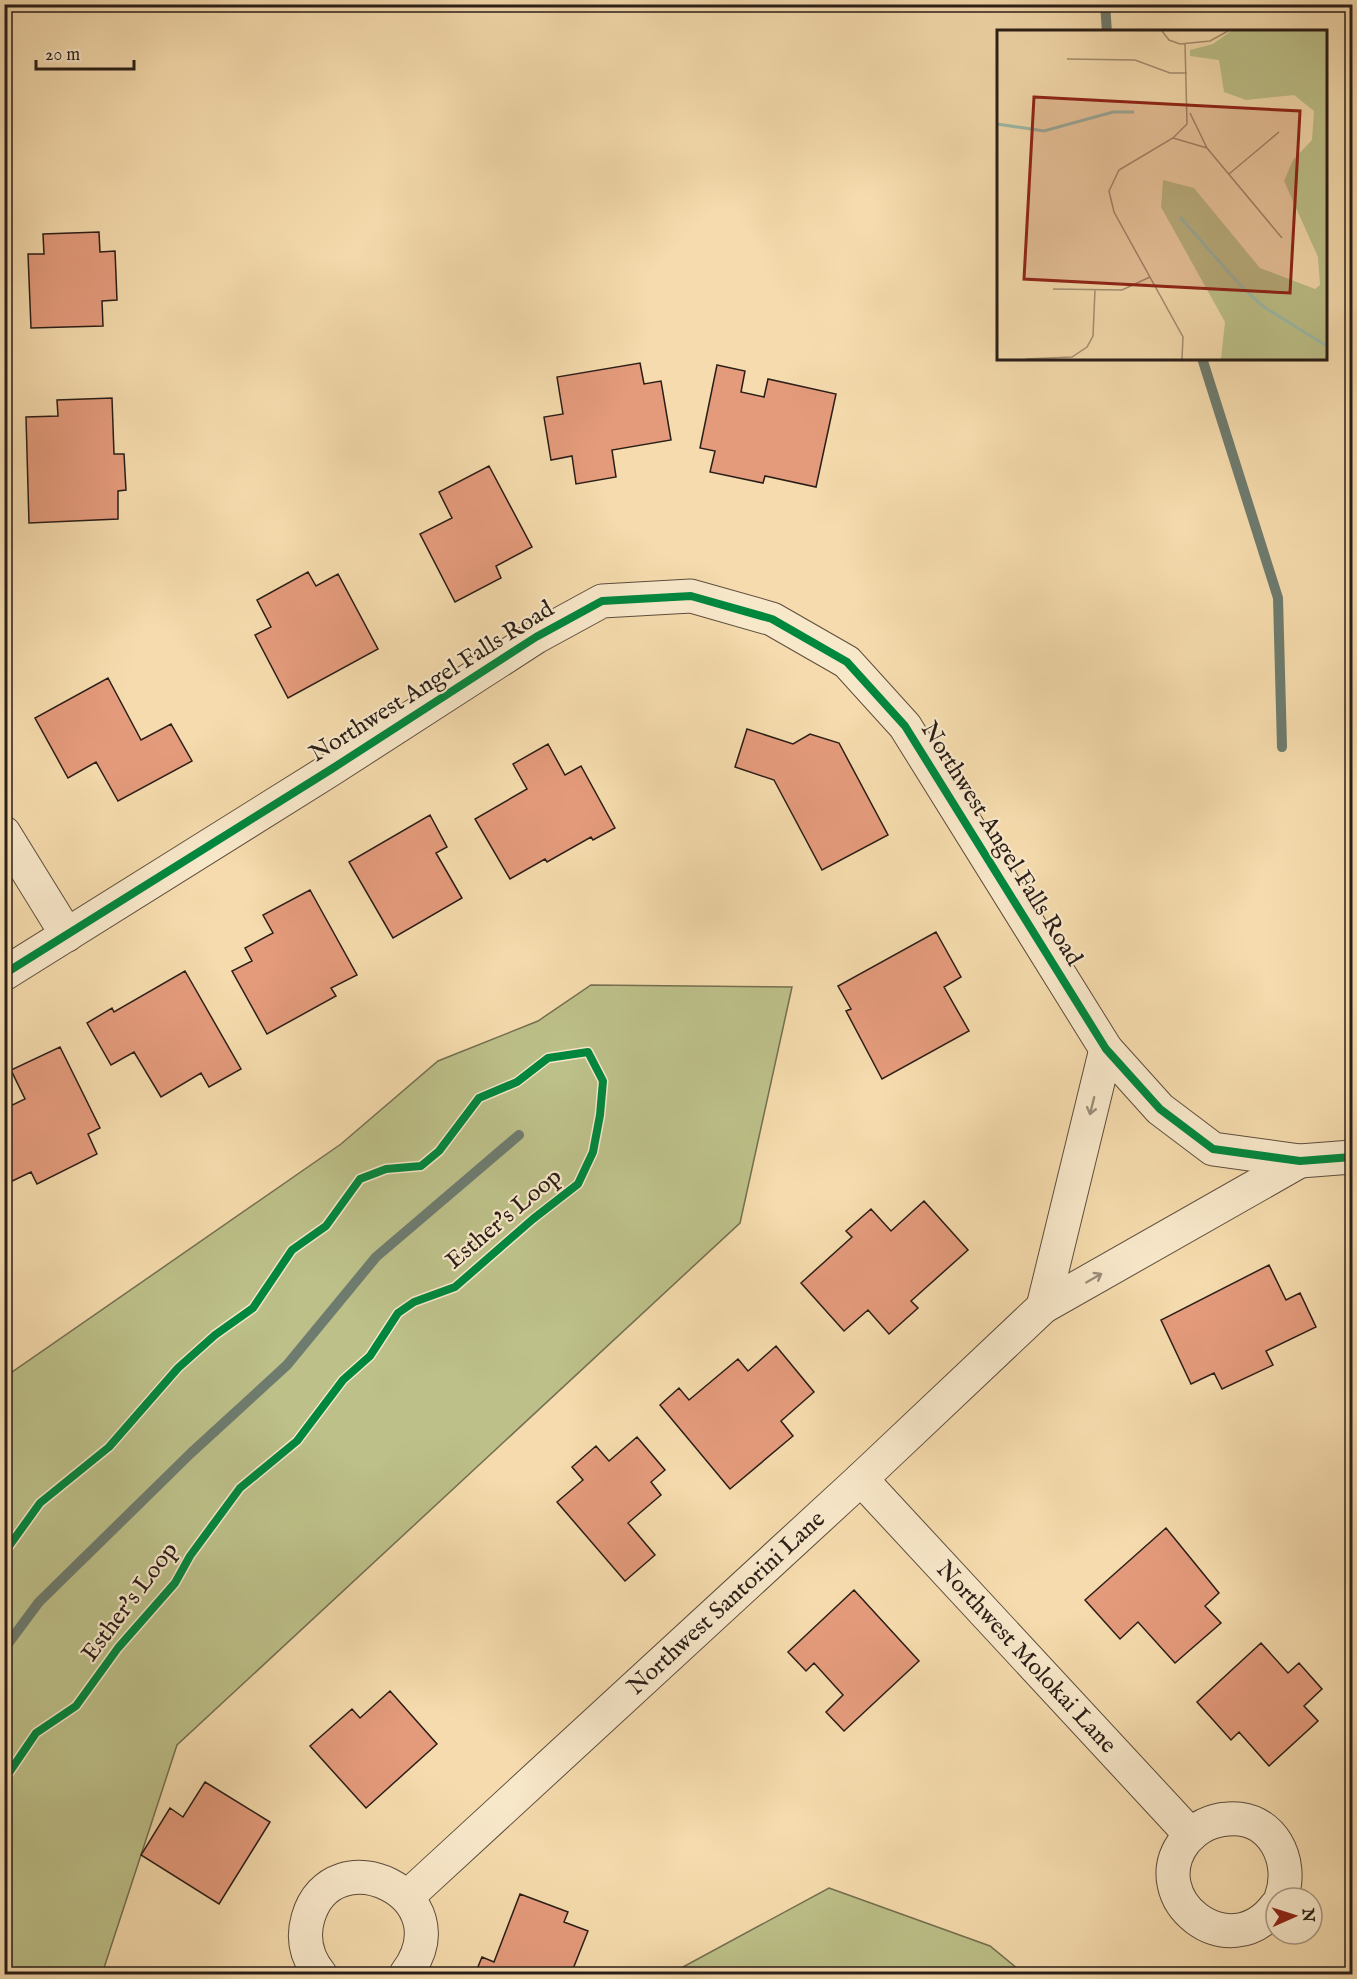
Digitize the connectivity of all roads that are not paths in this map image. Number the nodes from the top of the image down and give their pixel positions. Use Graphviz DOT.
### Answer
graph roads {
  1 [pos="4,833"];
  2 [pos="67,935"];
  3 [pos="4,974"];
  4 [pos="1106,1049"];
  5 [pos="1353,1157"];
  6 [pos="1300,1161"];
  7 [pos="1043,1307"];
  8 [pos="861,1479"];
  9 [pos="1191,1835"];
  10 [pos="1285,1886"];
  11 [pos="407,1897"];
  12 [pos="1264,1919"];
  13 [pos="320,1974"];
  14 [pos="406,1974"];
  1 -- 2 [label="street"];
  2 -- 3 [label="street, Northwest Angel Falls Road"];
  2 -- 4 [label="street, Northwest Angel Falls Road"];
  4 -- 6 [label="street, Northwest Angel Falls Road"];
  4 -- 7 [label="street, one-way"];
  5 -- 6 [label="street, Northwest Angel Falls Road"];
  7 -- 6 [label="street, Northwest Santorini Lane, one-way"];
  7 -- 8 [label="street, Northwest Santorini Lane"];
  8 -- 9 [label="street, Northwest Molokai Lane"];
  8 -- 11 [label="street, Northwest Santorini Lane"];
  9 -- 10 [label="street"];
  9 -- 12 [label="street"];
  11 -- 13 [label="street"];
  11 -- 14 [label="street"];
}
